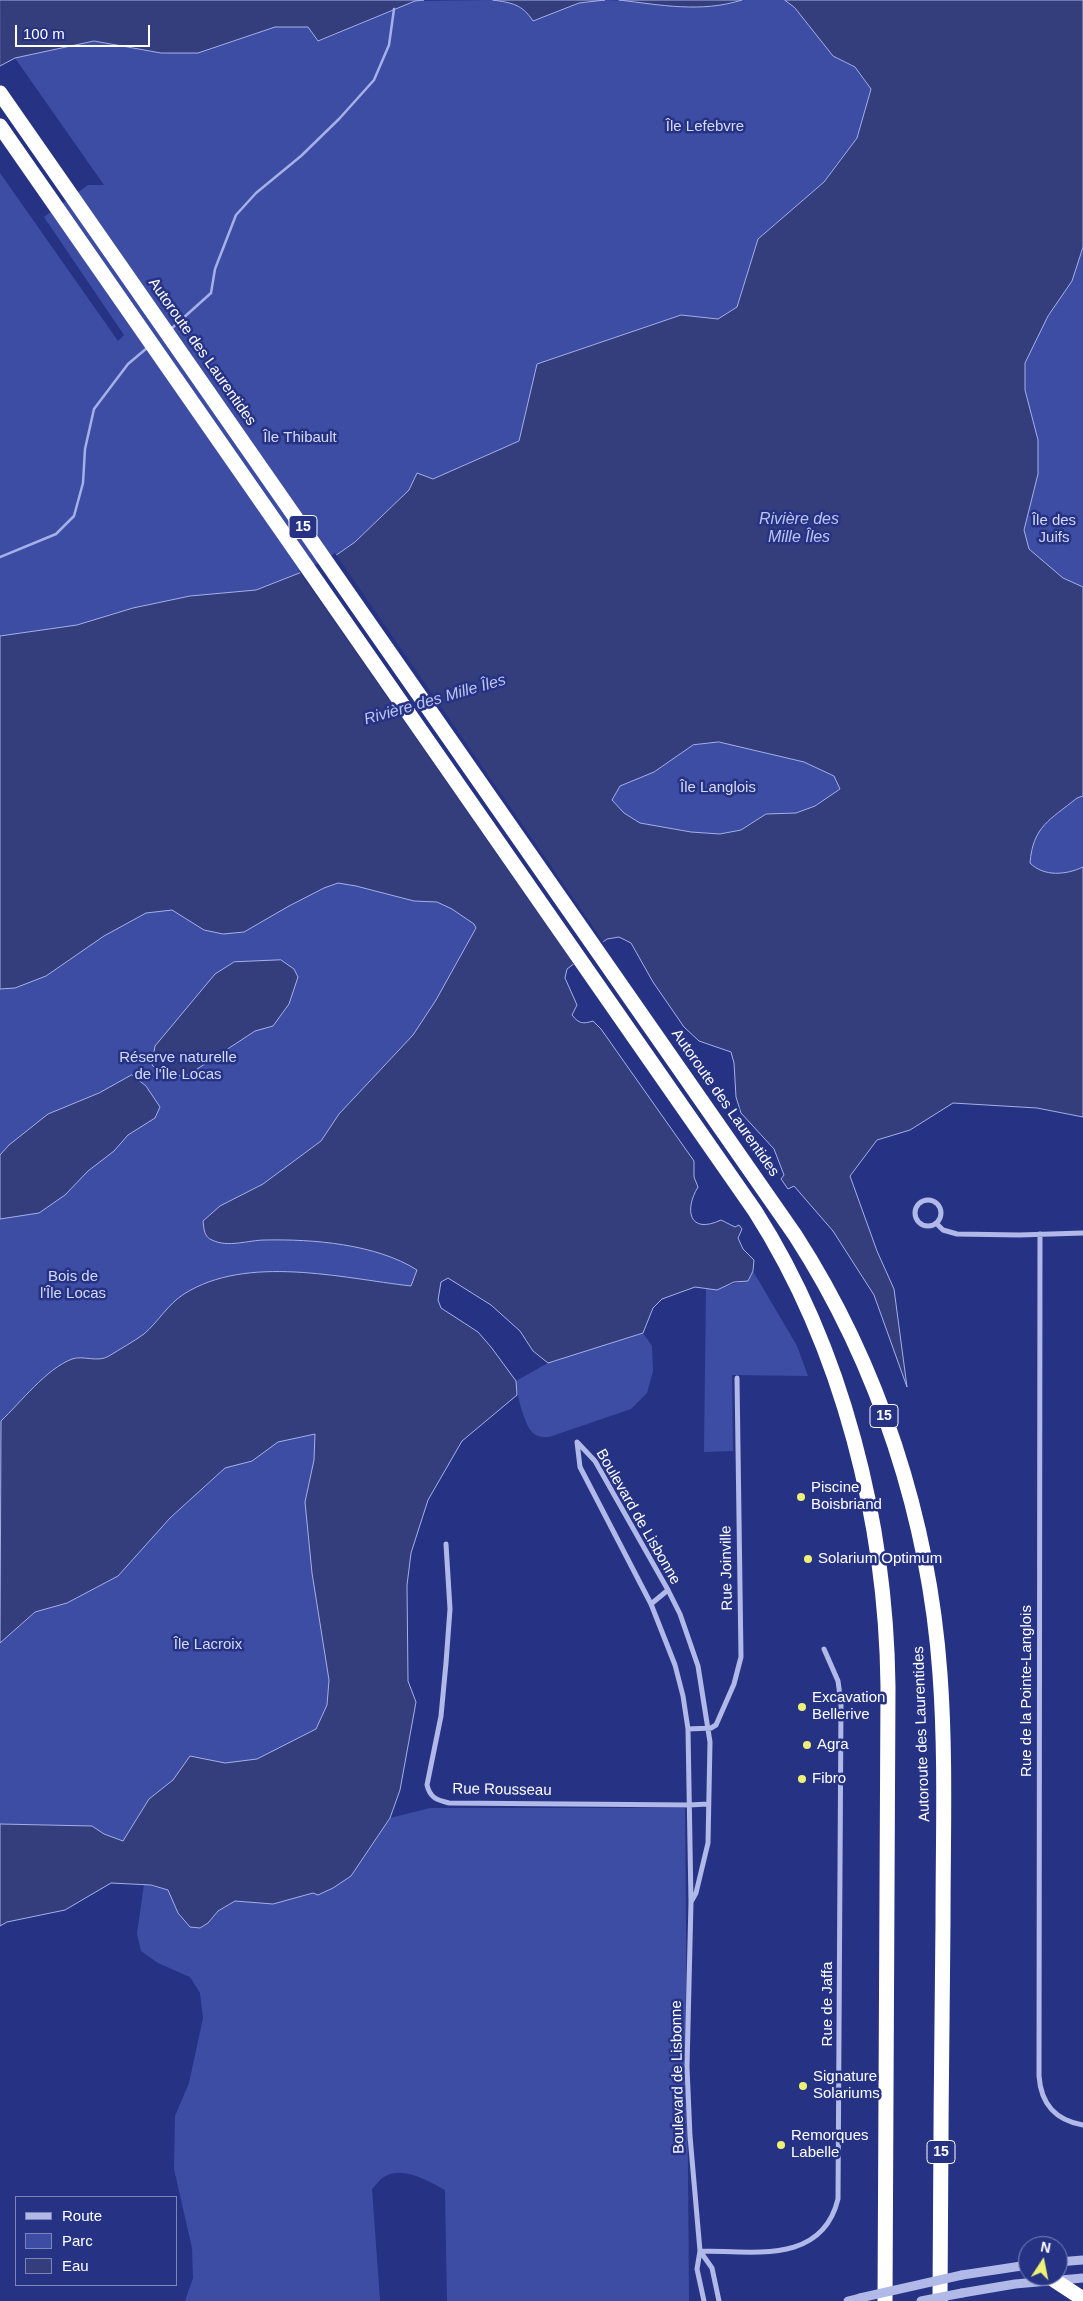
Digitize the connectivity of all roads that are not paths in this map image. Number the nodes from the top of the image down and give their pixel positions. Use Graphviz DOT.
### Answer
graph roads {
  1 [pos="0,93"];
  2 [pos="0,126"];
  3 [pos="936,1223"];
  4 [pos="1083,1233"];
  5 [pos="1040,1234"];
  6 [pos="737,1378"];
  7 [pos="446,1544"];
  8 [pos="668,1590"];
  9 [pos="651,1604"];
  10 [pos="824,1648"];
  11 [pos="707,1728"];
  12 [pos="688,1729"];
  13 [pos="708,1804"];
  14 [pos="689,1806"];
  15 [pos="691,1902"];
  16 [pos="1083,2125"];
  17 [pos="700,2251"];
  18 [pos="1083,2260"];
  19 [pos="1068,2261"];
  20 [pos="1018,2267"];
  21 [pos="940,2275"];
  22 [pos="1083,2278"];
  23 [pos="1068,2279"];
  24 [pos="1018,2285"];
  25 [pos="1063,2286"];
  26 [pos="884,2299"];
  27 [pos="1083,2299"];
  28 [pos="704,2301"];
  29 [pos="718,2301"];
  30 [pos="848,2301"];
  31 [pos="921,2301"];
  32 [pos="940,2301"];
  33 [pos="944,2301"];
  1 -- 21 [label="highway, Autoroute des Laurentides / 15"];
  2 -- 26 [label="highway, 15"];
  3 -- 3 [label="street"];
  3 -- 5 [label="street"];
  4 -- 5 [label="street"];
  5 -- 16 [label="street, Rue de la Pointe-Langlois"];
  6 -- 11 [label="street, Rue Joinville"];
  7 -- 14 [label="street, Rue Rousseau"];
  8 -- 9 [label="street"];
  8 -- 9 [label="street, Boulevard de Lisbonne"];
  8 -- 11 [label="street, Boulevard de Lisbonne"];
  9 -- 12 [label="street, Boulevard de Lisbonne"];
  10 -- 17 [label="street, Rue de Jaffa"];
  11 -- 12 [label="street"];
  11 -- 13 [label="street, Boulevard de Lisbonne"];
  12 -- 14 [label="street, Boulevard de Lisbonne"];
  13 -- 14 [label="street, Rue Rousseau"];
  13 -- 15 [label="street, Boulevard de Lisbonne"];
  14 -- 15 [label="street, Boulevard de Lisbonne"];
  15 -- 17 [label="street, Boulevard de Lisbonne"];
  17 -- 28 [label="street, Boulevard de Lisbonne"];
  17 -- 29 [label="street, Boulevard de Lisbonne"];
  18 -- 19 [label="street"];
  20 -- 30 [label="street, bridge"];
  21 -- 32 [label="highway, Autoroute des Laurentides / 15"];
  21 -- 33 [label="highway"];
  22 -- 23 [label="street"];
  24 -- 31 [label="street, bridge"];
  25 -- 27 [label="highway"];
}
